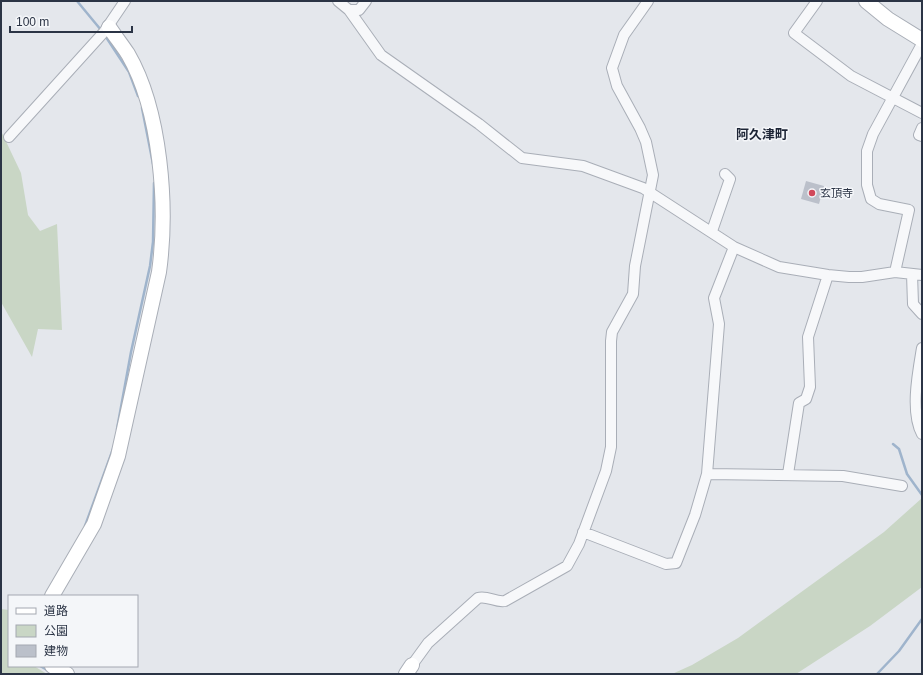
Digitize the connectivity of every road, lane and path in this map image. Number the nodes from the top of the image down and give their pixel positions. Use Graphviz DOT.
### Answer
graph roads {
  1 [pos="125,1"];
  2 [pos="338,1"];
  3 [pos="366,1"];
  4 [pos="648,1"];
  5 [pos="817,1"];
  6 [pos="866,1"];
  7 [pos="349,10"];
  8 [pos="109,27"];
  9 [pos="922,40"];
  10 [pos="922,44"];
  11 [pos="893,98"];
  12 [pos="922,113"];
  13 [pos="922,128"];
  14 [pos="922,136"];
  15 [pos="9,138"];
  16 [pos="725,174"];
  17 [pos="650,192"];
  18 [pos="712,232"];
  19 [pos="734,247"];
  20 [pos="895,272"];
  21 [pos="917,274"];
  22 [pos="828,275"];
  23 [pos="922,314"];
  24 [pos="922,348"];
  25 [pos="922,434"];
  26 [pos="707,474"];
  27 [pos="788,474"];
  28 [pos="902,486"];
  29 [pos="583,532"];
  30 [pos="53,595"];
  31 [pos="54,667"];
  32 [pos="409,670"];
  33 [pos="67,674"];
  1 -- 8 [label="street"];
  2 -- 7 [label="street"];
  3 -- 7 [label="street"];
  4 -- 17 [label="street"];
  5 -- 11 [label="street"];
  6 -- 9 [label="street"];
  7 -- 17 [label="street"];
  8 -- 15 [label="street"];
  8 -- 30 [label="street"];
  10 -- 11 [label="street"];
  11 -- 12 [label="street"];
  11 -- 20 [label="street"];
  13 -- 14 [label="street"];
  16 -- 18 [label="street"];
  17 -- 18 [label="street"];
  17 -- 29 [label="street"];
  18 -- 19 [label="street"];
  19 -- 22 [label="street"];
  19 -- 26 [label="street"];
  20 -- 21 [label="street"];
  20 -- 22 [label="street"];
  21 -- 23 [label="street"];
  22 -- 27 [label="street"];
  24 -- 25 [label="street"];
  26 -- 27 [label="street"];
  26 -- 29 [label="street"];
  27 -- 28 [label="street"];
  29 -- 32 [label="street"];
  31 -- 33 [label="street"];
}
